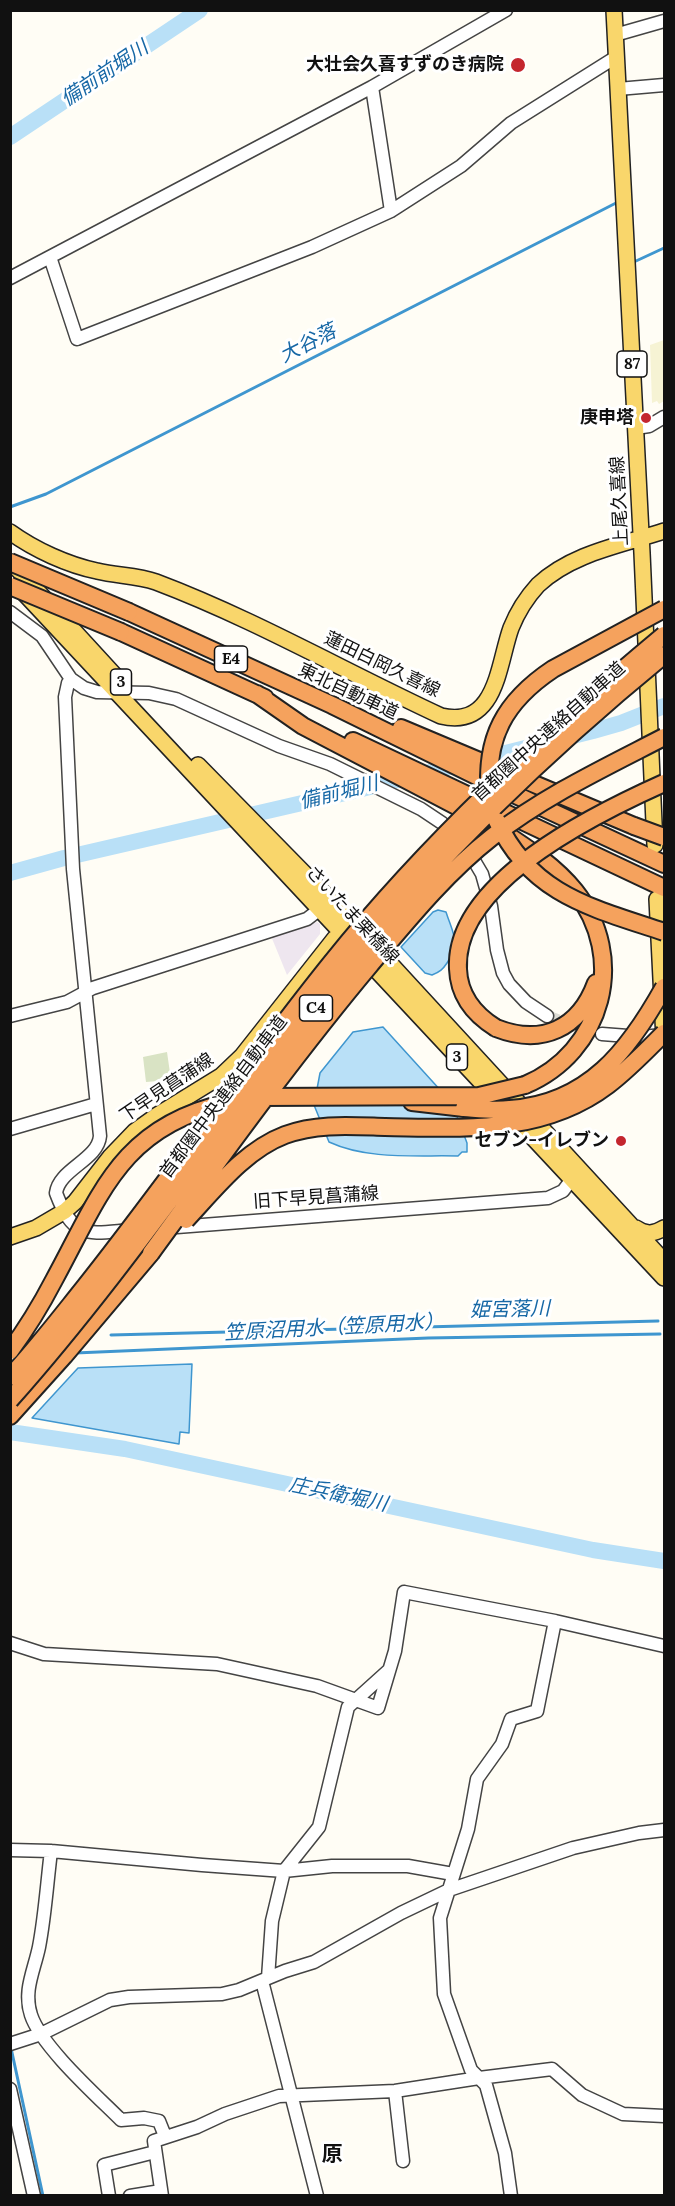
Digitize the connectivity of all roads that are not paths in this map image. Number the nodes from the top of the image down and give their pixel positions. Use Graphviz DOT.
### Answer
graph roads {
  1 [pos="506,10"];
  2 [pos="614,10"];
  3 [pos="664,21"];
  4 [pos="615,34"];
  5 [pos="616,57"];
  6 [pos="664,84"];
  7 [pos="375,85"];
  8 [pos="618,89"];
  9 [pos="395,209"];
  10 [pos="50,257"];
  11 [pos="10,278"];
  12 [pos="664,417"];
  13 [pos="636,428"];
  14 [pos="664,531"];
  15 [pos="10,532"];
  16 [pos="642,539"];
  17 [pos="10,562"];
  18 [pos="10,579"];
  19 [pos="10,586"];
  20 [pos="664,609"];
  21 [pos="10,612"];
  22 [pos="664,635"];
  23 [pos="664,656"];
  24 [pos="71,679"];
  25 [pos="123,692"];
  26 [pos="257,694"];
  27 [pos="332,705"];
  28 [pos="657,735"];
  29 [pos="664,783"];
  30 [pos="258,834"];
  31 [pos="660,841"];
  32 [pos="664,864"];
  33 [pos="661,893"];
  34 [pos="320,909"];
  35 [pos="347,928"];
  36 [pos="664,932"];
  37 [pos="600,946"];
  38 [pos="664,987"];
  39 [pos="85,992"];
  40 [pos="10,1016"];
  41 [pos="547,1016"];
  42 [pos="602,1034"];
  43 [pos="664,1036"];
  44 [pos="376,1097"];
  45 [pos="96,1104"];
  46 [pos="10,1129"];
  47 [pos="572,1179"];
  48 [pos="65,1211"];
  49 [pos="631,1225"];
  50 [pos="664,1228"];
  51 [pos="10,1237"];
  52 [pos="150,1253"];
  53 [pos="664,1261"];
  54 [pos="664,1278"];
  55 [pos="10,1351"];
  56 [pos="10,1377"];
  57 [pos="10,1400"];
  58 [pos="10,1416"];
  59 [pos="555,1621"];
  60 [pos="10,1643"];
  61 [pos="664,1646"];
  62 [pos="390,1670"];
  63 [pos="355,1700"];
  64 [pos="664,1830"];
  65 [pos="10,1850"];
  66 [pos="51,1851"];
  67 [pos="284,1871"];
  68 [pos="453,1875"];
  69 [pos="449,1890"];
  70 [pos="265,1980"];
  71 [pos="41,2034"];
  72 [pos="10,2044"];
  73 [pos="479,2078"];
  74 [pos="10,2089"];
  75 [pos="395,2091"];
  76 [pos="292,2095"];
  77 [pos="664,2116"];
  78 [pos="165,2136"];
  79 [pos="155,2152"];
  80 [pos="403,2161"];
  81 [pos="162,2193"];
  82 [pos="34,2196"];
  83 [pos="109,2196"];
  84 [pos="130,2196"];
  85 [pos="317,2196"];
  86 [pos="511,2196"];
  1 -- 7 [label="street"];
  2 -- 4 [label="main road, 上尾久喜線 / 87"];
  3 -- 4 [label="street"];
  4 -- 5 [label="main road, 上尾久喜線 / 87"];
  5 -- 8 [label="main road, 上尾久喜線 / 87"];
  5 -- 9 [label="street"];
  6 -- 8 [label="street"];
  7 -- 9 [label="street"];
  7 -- 10 [label="street"];
  8 -- 13 [label="main road, 上尾久喜線 / 87"];
  9 -- 10 [label="street"];
  10 -- 11 [label="street"];
  12 -- 13 [label="street"];
  13 -- 16 [label="main road, 上尾久喜線 / 87"];
  14 -- 16 [label="main road, 蓮田白岡久喜線"];
  15 -- 16 [label="main road, 蓮田白岡久喜線"];
  16 -- 28 [label="main road, 上尾久喜線 / 87"];
  17 -- 25 [label="main road, さいたま栗橋線 / 3"];
  17 -- 27 [label="highway, 東北自動車道 / E4, bridge"];
  18 -- 25 [label="main road, さいたま栗橋線 / 3"];
  19 -- 26 [label="highway, E4, bridge"];
  20 -- 36 [label="highway, bridge"];
  21 -- 24 [label="street"];
  22 -- 56 [label="highway, 首都圏中央連絡自動車道 / C4, bridge"];
  23 -- 57 [label="highway, 首都圏中央連絡自動車道 / C4, bridge"];
  24 -- 25 [label="street"];
  24 -- 39 [label="street"];
  25 -- 30 [label="main road, さいたま栗橋線 / 3"];
  25 -- 41 [label="street"];
  26 -- 33 [label="highway, E4"];
  26 -- 37 [label="highway"];
  27 -- 31 [label="highway, bridge"];
  27 -- 32 [label="highway, 東北自動車道 / E4, bridge"];
  28 -- 31 [label="main road, 上尾久喜線 / 87"];
  28 -- 52 [label="highway, bridge"];
  29 -- 37 [label="highway, bridge"];
  30 -- 34 [label="main road, さいたま栗橋線 / 3"];
  30 -- 35 [label="main road, さいたま栗橋線 / 3"];
  33 -- 43 [label="main road"];
  34 -- 35 [label="main road, さいたま栗橋線 / 3"];
  34 -- 39 [label="street"];
  35 -- 47 [label="main road, さいたま栗橋線 / 3"];
  35 -- 48 [label="main road, 下早見菖蒲線"];
  35 -- 49 [label="main road, さいたま栗橋線 / 3"];
  37 -- 44 [label="highway, bridge"];
  38 -- 44 [label="highway, bridge"];
  39 -- 40 [label="street"];
  39 -- 45 [label="street"];
  42 -- 43 [label="street"];
  43 -- 52 [label="highway, bridge"];
  44 -- 55 [label="highway, bridge"];
  45 -- 46 [label="street"];
  45 -- 48 [label="street"];
  47 -- 48 [label="street, 旧下早見菖蒲線"];
  47 -- 54 [label="main road, さいたま栗橋線 / 3"];
  48 -- 51 [label="main road, 下早見菖蒲線"];
  49 -- 50 [label="main road"];
  49 -- 53 [label="main road, さいたま栗橋線 / 3"];
  52 -- 58 [label="highway"];
  59 -- 61 [label="street"];
  59 -- 62 [label="street"];
  59 -- 68 [label="street"];
  60 -- 63 [label="street"];
  62 -- 63 [label="street"];
  62 -- 63 [label="street"];
  63 -- 67 [label="street"];
  64 -- 69 [label="street"];
  65 -- 66 [label="street"];
  66 -- 67 [label="street"];
  66 -- 71 [label="street"];
  67 -- 68 [label="street"];
  67 -- 70 [label="street"];
  68 -- 69 [label="street"];
  69 -- 70 [label="street"];
  69 -- 73 [label="street"];
  70 -- 71 [label="street"];
  70 -- 76 [label="street"];
  71 -- 72 [label="street"];
  71 -- 78 [label="street"];
  73 -- 75 [label="street"];
  73 -- 77 [label="street"];
  73 -- 86 [label="street"];
  74 -- 82 [label="street"];
  75 -- 76 [label="street"];
  75 -- 80 [label="street"];
  76 -- 78 [label="street"];
  76 -- 85 [label="street"];
  78 -- 79 [label="street"];
  79 -- 81 [label="street"];
  79 -- 83 [label="street"];
  81 -- 84 [label="street"];
}
